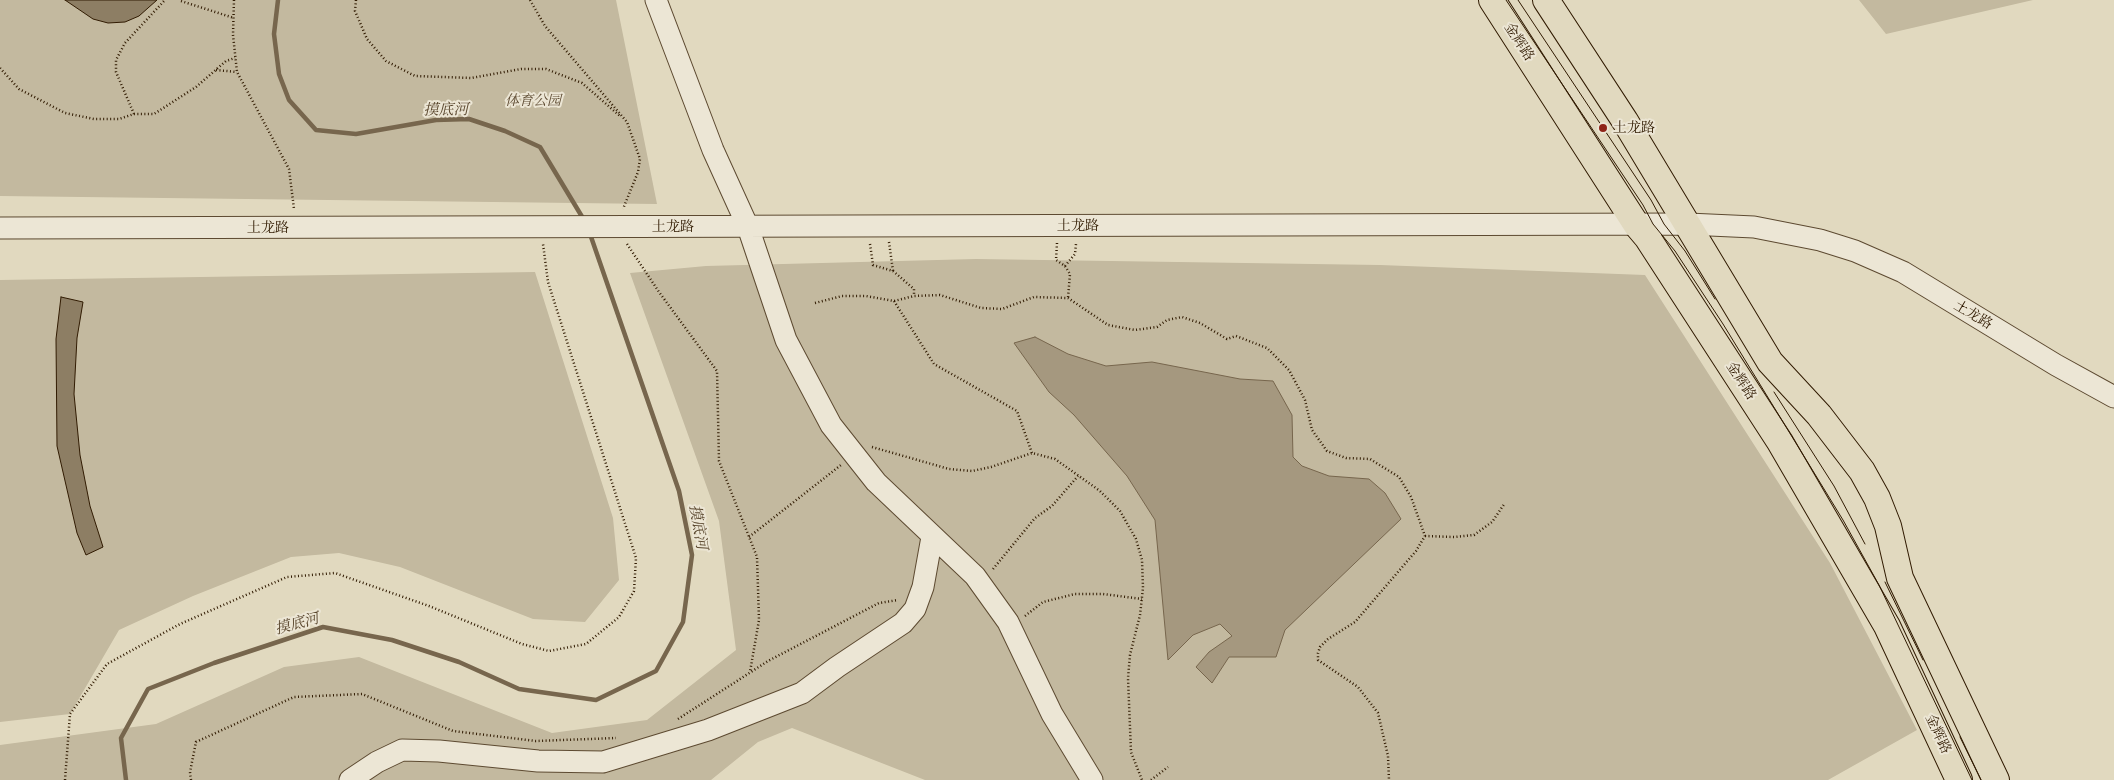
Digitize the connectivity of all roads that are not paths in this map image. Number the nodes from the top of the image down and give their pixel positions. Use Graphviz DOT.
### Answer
graph roads {
  1 [pos="656,0"];
  2 [pos="1492,0"];
  3 [pos="1546,0"];
  4 [pos="1636,224"];
  5 [pos="1688,224"];
  6 [pos="748,227"];
  7 [pos="0,228"];
  8 [pos="2114,397"];
  9 [pos="932,537"];
  10 [pos="350,780"];
  11 [pos="1092,780"];
  12 [pos="1959,780"];
  13 [pos="1996,780"];
  1 -- 6 [label="street"];
  2 -- 4 [label="main road, 金辉路"];
  3 -- 5 [label="main road"];
  4 -- 5 [label="street, 土龙路"];
  4 -- 6 [label="street, 土龙路"];
  4 -- 12 [label="main road, 金辉路"];
  5 -- 8 [label="street, 土龙路"];
  5 -- 13 [label="main road"];
  6 -- 7 [label="street, 土龙路"];
  6 -- 9 [label="street"];
  9 -- 10 [label="street"];
  9 -- 11 [label="street"];
}
